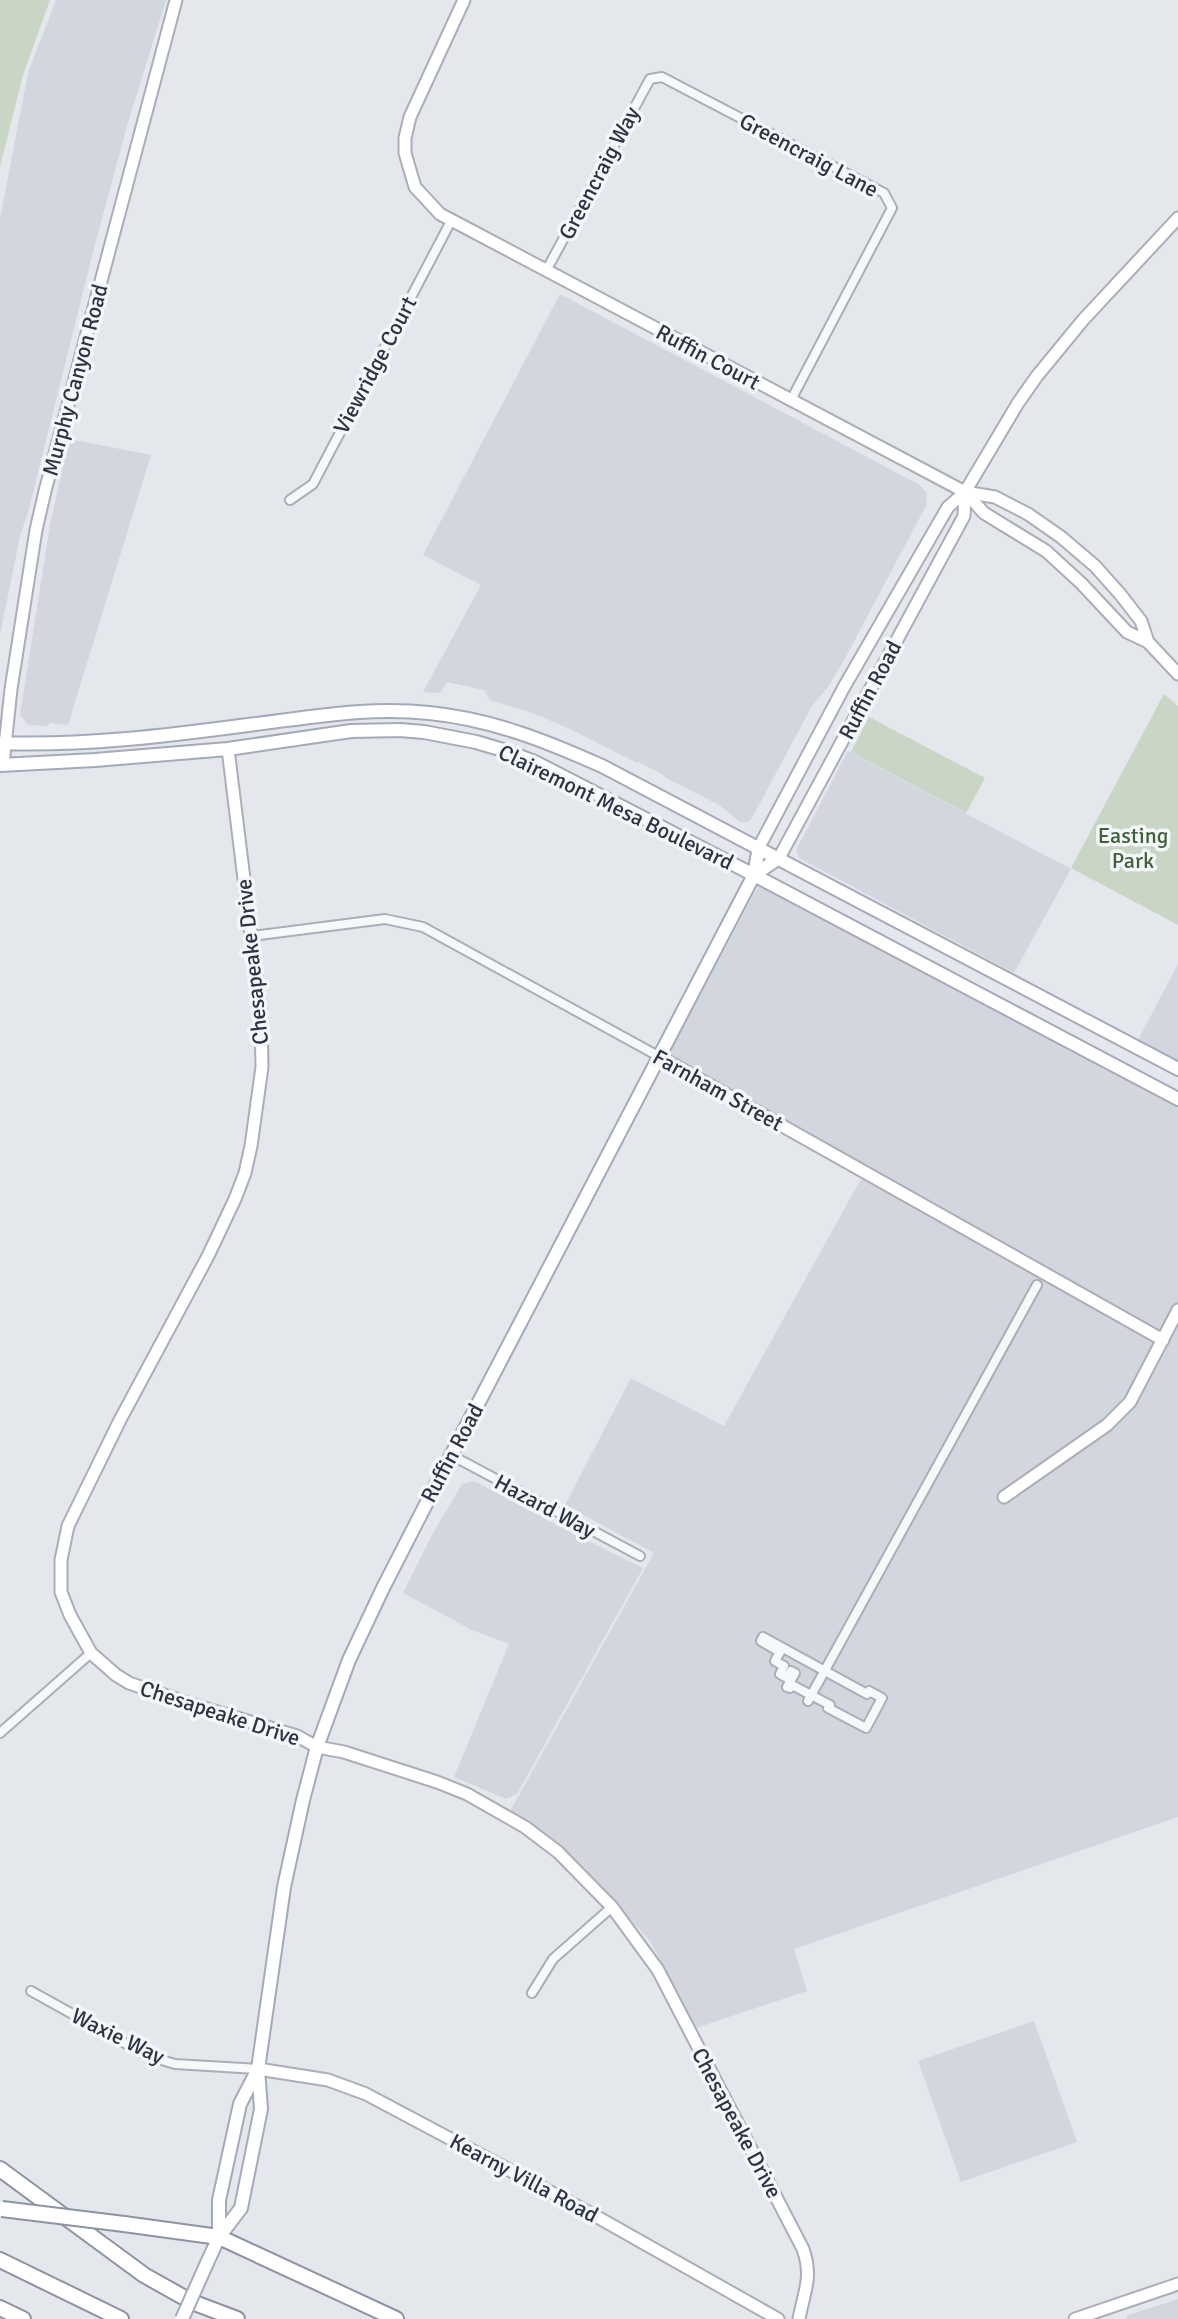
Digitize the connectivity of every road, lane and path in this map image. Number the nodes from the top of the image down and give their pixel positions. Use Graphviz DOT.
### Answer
graph roads {
  1 [pos="176,0"];
  2 [pos="464,0"];
  3 [pos="654,78"];
  4 [pos="1178,218"];
  5 [pos="451,221"];
  6 [pos="546,271"];
  7 [pos="791,400"];
  8 [pos="965,492"];
  9 [pos="290,500"];
  10 [pos="1148,642"];
  11 [pos="1178,674"];
  12 [pos="2,743"];
  13 [pos="228,749"];
  14 [pos="2,765"];
  15 [pos="759,847"];
  16 [pos="779,858"];
  17 [pos="754,875"];
  18 [pos="252,936"];
  19 [pos="660,1057"];
  20 [pos="1178,1069"];
  21 [pos="1178,1099"];
  22 [pos="1037,1285"];
  23 [pos="1178,1310"];
  24 [pos="1163,1340"];
  25 [pos="451,1455"];
  26 [pos="1004,1497"];
  27 [pos="640,1556"];
  28 [pos="91,1653"];
  29 [pos="824,1670"];
  30 [pos="810,1698"];
  31 [pos="0,1733"];
  32 [pos="317,1747"];
  33 [pos="612,1907"];
  34 [pos="31,1991"];
  35 [pos="532,1993"];
  36 [pos="258,2069"];
  37 [pos="0,2171"];
  38 [pos="1,2208"];
  39 [pos="219,2237"];
  40 [pos="0,2260"];
  41 [pos="1178,2284"];
  42 [pos="81,2301"];
  43 [pos="0,2308"];
  44 [pos="23,2319"];
  45 [pos="121,2319"];
  46 [pos="129,2319"];
  47 [pos="182,2319"];
  48 [pos="237,2319"];
  49 [pos="396,2319"];
  50 [pos="778,2319"];
  51 [pos="799,2319"];
  52 [pos="1075,2319"];
  1 -- 12 [label="street, Murphy Canyon Road"];
  2 -- 5 [label="street, Ruffin Court"];
  3 -- 6 [label="street, Greencraig Way"];
  3 -- 7 [label="street, Greencraig Lane"];
  4 -- 8 [label="street, Ruffin Road"];
  5 -- 6 [label="street, Ruffin Court"];
  5 -- 9 [label="street, Viewridge Court"];
  6 -- 7 [label="street, Ruffin Court"];
  7 -- 8 [label="street, Ruffin Court"];
  8 -- 10 [label="street"];
  8 -- 10 [label="street"];
  8 -- 15 [label="street, Ruffin Road"];
  8 -- 16 [label="street, Ruffin Road"];
  10 -- 11 [label="street"];
  12 -- 14 [label="street, Murphy Canyon Road"];
  12 -- 15 [label="main road, Clairemont Mesa Boulevard"];
  13 -- 14 [label="main road, Clairemont Mesa Boulevard"];
  13 -- 17 [label="main road, Clairemont Mesa Boulevard"];
  13 -- 18 [label="street, Chesapeake Drive"];
  15 -- 16 [label="main road, Clairemont Mesa Boulevard"];
  15 -- 17 [label="main road, Ruffin Road"];
  16 -- 17 [label="main road, Ruffin Road"];
  16 -- 20 [label="main road, Clairemont Mesa Boulevard"];
  17 -- 19 [label="main road, Ruffin Road"];
  17 -- 21 [label="main road, Clairemont Mesa Boulevard"];
  18 -- 19 [label="street, Farnham Street"];
  18 -- 28 [label="street, Chesapeake Drive"];
  19 -- 24 [label="street, Farnham Street"];
  19 -- 25 [label="main road, Ruffin Road"];
  22 -- 29 [label="street"];
  23 -- 24 [label="street"];
  24 -- 26 [label="street"];
  25 -- 27 [label="street, Hazard Way"];
  25 -- 32 [label="main road, Ruffin Road"];
  28 -- 31 [label="street"];
  28 -- 32 [label="street, Chesapeake Drive"];
  29 -- 30 [label="street"];
  29 -- 30 [label="street"];
  29 -- 30 [label="street"];
  32 -- 33 [label="street, Chesapeake Drive"];
  32 -- 36 [label="main road, Ruffin Road"];
  33 -- 35 [label="street"];
  33 -- 51 [label="street, Chesapeake Drive"];
  34 -- 36 [label="street, Waxie Way"];
  36 -- 39 [label="main road"];
  36 -- 39 [label="main road"];
  36 -- 50 [label="street, Kearny Villa Road"];
  37 -- 48 [label="highway"];
  38 -- 39 [label="highway, bridge"];
  39 -- 47 [label="main road, bridge"];
  39 -- 49 [label="highway"];
  40 -- 42 [label="highway"];
  41 -- 52 [label="street"];
  42 -- 45 [label="highway"];
  42 -- 46 [label="highway"];
  43 -- 44 [label="highway"];
}
